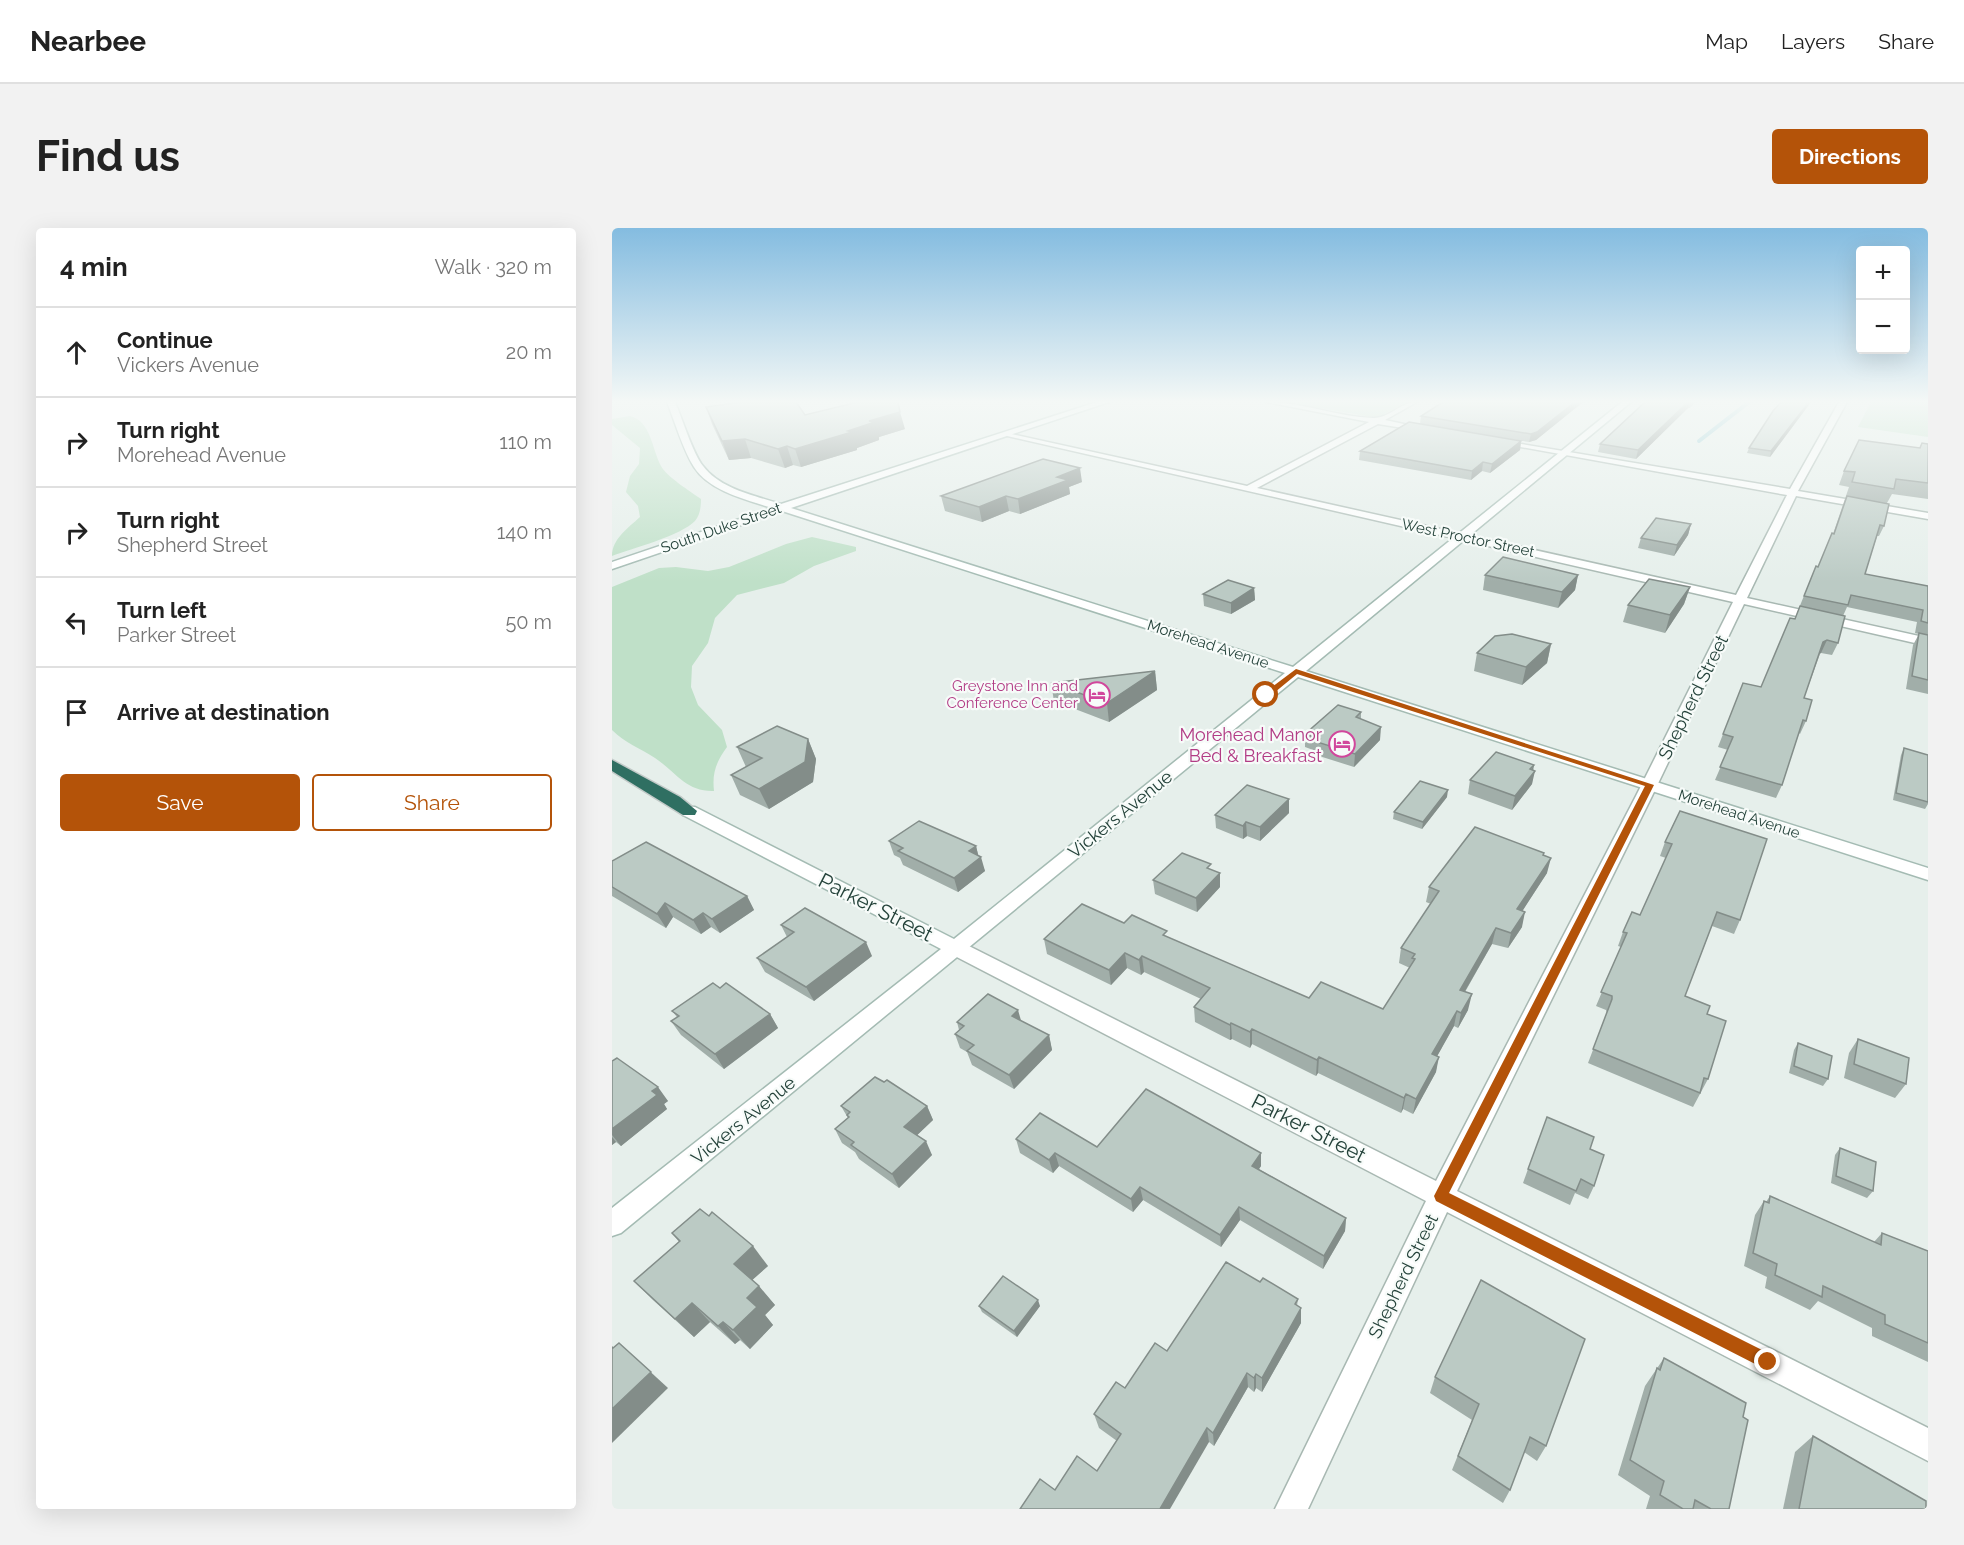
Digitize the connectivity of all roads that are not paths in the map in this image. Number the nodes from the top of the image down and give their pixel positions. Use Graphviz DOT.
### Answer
graph roads {
  1 [pos="696,462"];
  2 [pos="924,462"];
  3 [pos="1127,462"];
  4 [pos="1301,462"];
  5 [pos="1554,462"];
  6 [pos="1610,462"];
  7 [pos="1811,462"];
  8 [pos="1249,489"];
  9 [pos="1794,493"];
  10 [pos="781,508"];
  11 [pos="1928,516"];
  12 [pos="1461,537"];
  13 [pos="612,566"];
  14 [pos="1740,599"];
  15 [pos="1928,642"];
  16 [pos="1296,672"];
  17 [pos="612,765"];
  18 [pos="1650,785"];
  19 [pos="689,811"];
  20 [pos="1928,874"];
  21 [pos="956,948"];
  22 [pos="1441,1196"];
  23 [pos="612,1224"];
  24 [pos="1928,1445"];
  25 [pos="1291,1509"];
  1 -- 10 [label="street, Morehead Avenue"];
  2 -- 10 [label="street, South Duke Street"];
  3 -- 8 [label="street, West Proctor Street"];
  4 -- 8 [label="street"];
  5 -- 12 [label="street, Vickers Avenue"];
  6 -- 9 [label="street"];
  7 -- 9 [label="street, Shepherd Street"];
  8 -- 12 [label="street, West Proctor Street"];
  9 -- 11 [label="street"];
  9 -- 14 [label="street, Shepherd Street"];
  10 -- 13 [label="street, South Duke Street"];
  10 -- 16 [label="street, Morehead Avenue"];
  12 -- 14 [label="street, West Proctor Street"];
  12 -- 16 [label="street, Vickers Avenue"];
  14 -- 15 [label="street, West Proctor Street"];
  14 -- 18 [label="street, Shepherd Street"];
  16 -- 18 [label="street, Morehead Avenue"];
  16 -- 21 [label="street, Vickers Avenue"];
  17 -- 19 [label="highway"];
  18 -- 20 [label="street, Morehead Avenue"];
  18 -- 22 [label="street, Shepherd Street"];
  19 -- 21 [label="street, Parker Street"];
  21 -- 22 [label="street, Parker Street"];
  21 -- 23 [label="street, Vickers Avenue"];
  22 -- 24 [label="street, Parker Street"];
  22 -- 25 [label="street, Shepherd Street"];
}
